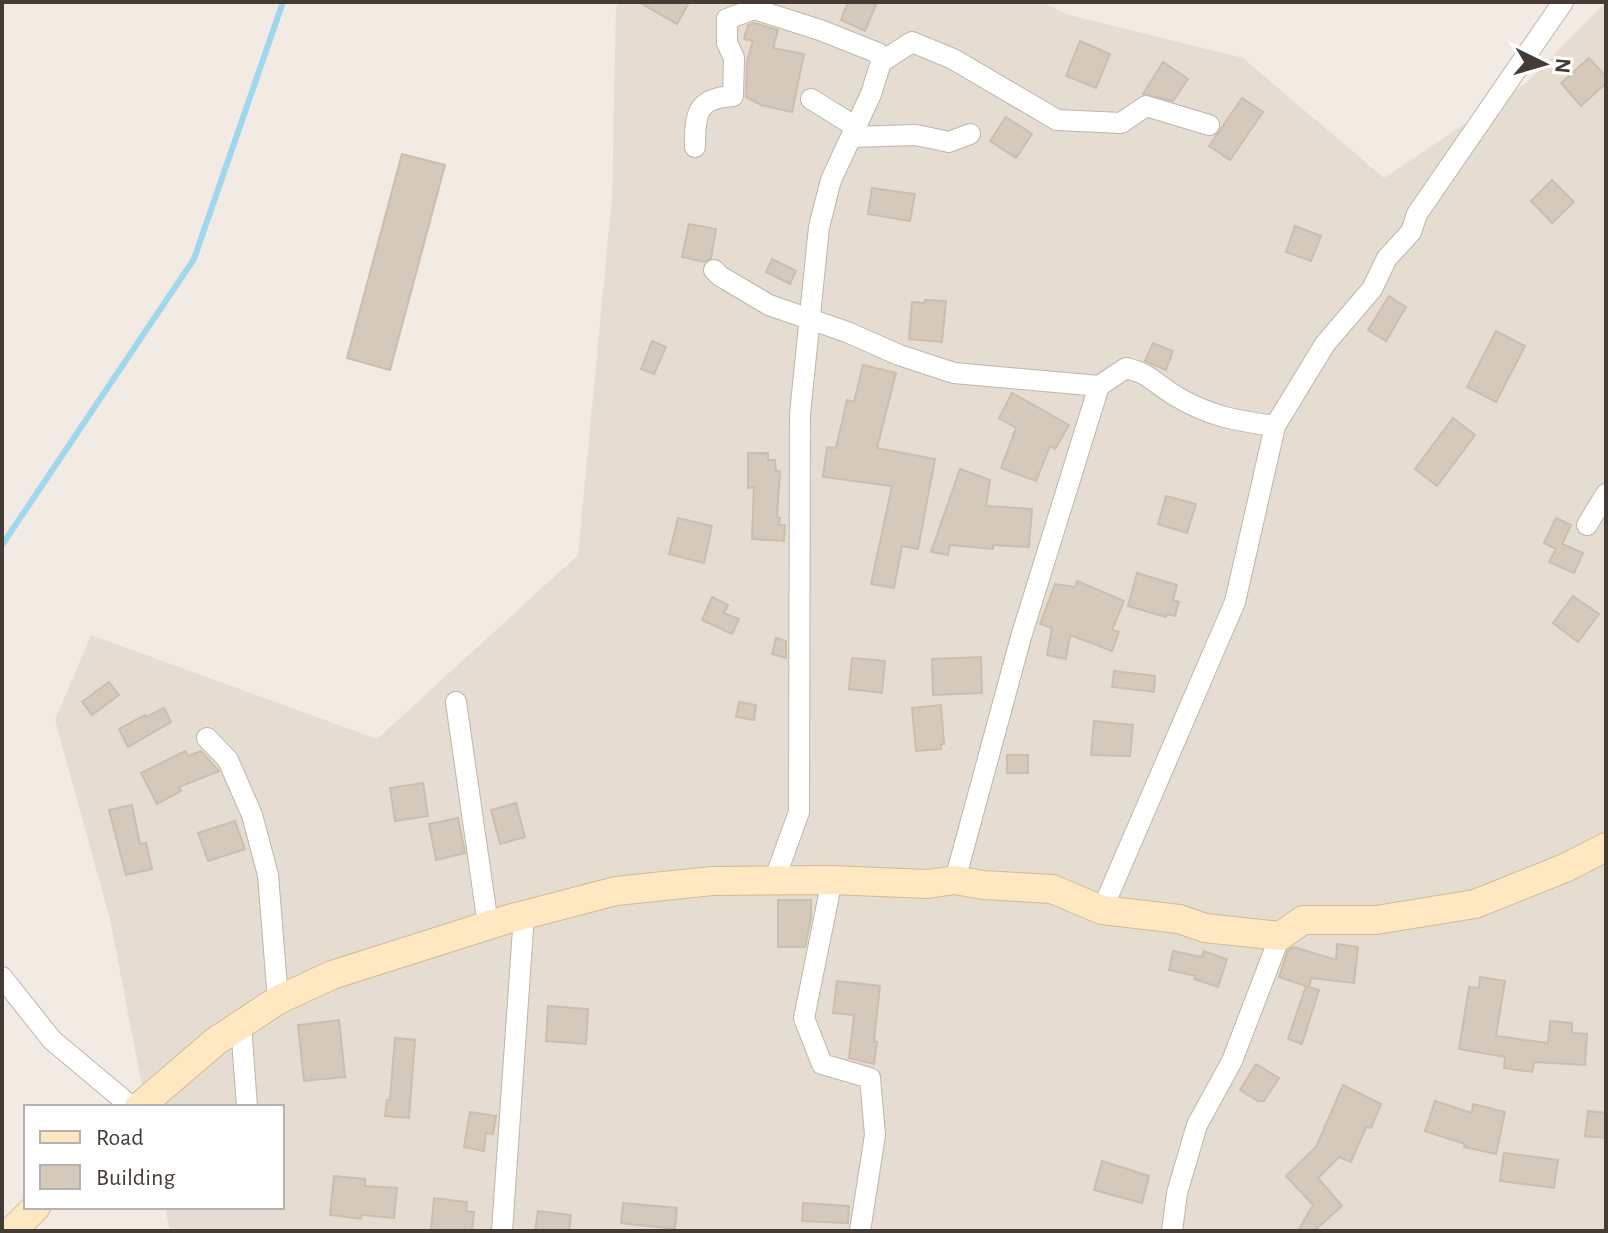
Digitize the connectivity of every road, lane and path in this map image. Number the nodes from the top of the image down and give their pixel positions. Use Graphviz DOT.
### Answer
graph roads {
  1 [pos="1563,2"];
  2 [pos="881,62"];
  3 [pos="811,99"];
  4 [pos="1209,125"];
  5 [pos="854,132"];
  6 [pos="970,134"];
  7 [pos="695,147"];
  8 [pos="714,270"];
  9 [pos="810,318"];
  10 [pos="1099,386"];
  11 [pos="1275,426"];
  12 [pos="1606,494"];
  13 [pos="1587,525"];
  14 [pos="456,702"];
  15 [pos="207,738"];
  16 [pos="1606,847"];
  17 [pos="832,880"];
  18 [pos="955,880"];
  19 [pos="774,881"];
  20 [pos="1102,910"];
  21 [pos="524,915"];
  22 [pos="488,925"];
  23 [pos="1280,936"];
  24 [pos="2,977"];
  25 [pos="278,1000"];
  26 [pos="241,1025"];
  27 [pos="130,1105"];
  28 [pos="141,1105"];
  29 [pos="247,1105"];
  30 [pos="34,1209"];
  31 [pos="12,1231"];
  32 [pos="502,1231"];
  33 [pos="860,1231"];
  34 [pos="1172,1231"];
  1 -- 11 [label="street"];
  2 -- 4 [label="street"];
  2 -- 5 [label="street"];
  2 -- 7 [label="street"];
  3 -- 5 [label="street"];
  5 -- 6 [label="street"];
  5 -- 9 [label="street"];
  8 -- 9 [label="street"];
  9 -- 10 [label="street"];
  9 -- 19 [label="street"];
  10 -- 11 [label="street"];
  10 -- 18 [label="street"];
  11 -- 20 [label="street"];
  12 -- 13 [label="street"];
  14 -- 22 [label="street"];
  15 -- 25 [label="street"];
  16 -- 23 [label="street"];
  17 -- 18 [label="street"];
  17 -- 19 [label="street"];
  17 -- 33 [label="street"];
  18 -- 20 [label="street"];
  19 -- 21 [label="street"];
  20 -- 23 [label="street"];
  21 -- 22 [label="street"];
  21 -- 32 [label="street"];
  22 -- 25 [label="street"];
  23 -- 34 [label="street"];
  24 -- 27 [label="street"];
  25 -- 26 [label="street"];
  26 -- 28 [label="street"];
  26 -- 29 [label="street"];
  30 -- 31 [label="street"];
}
